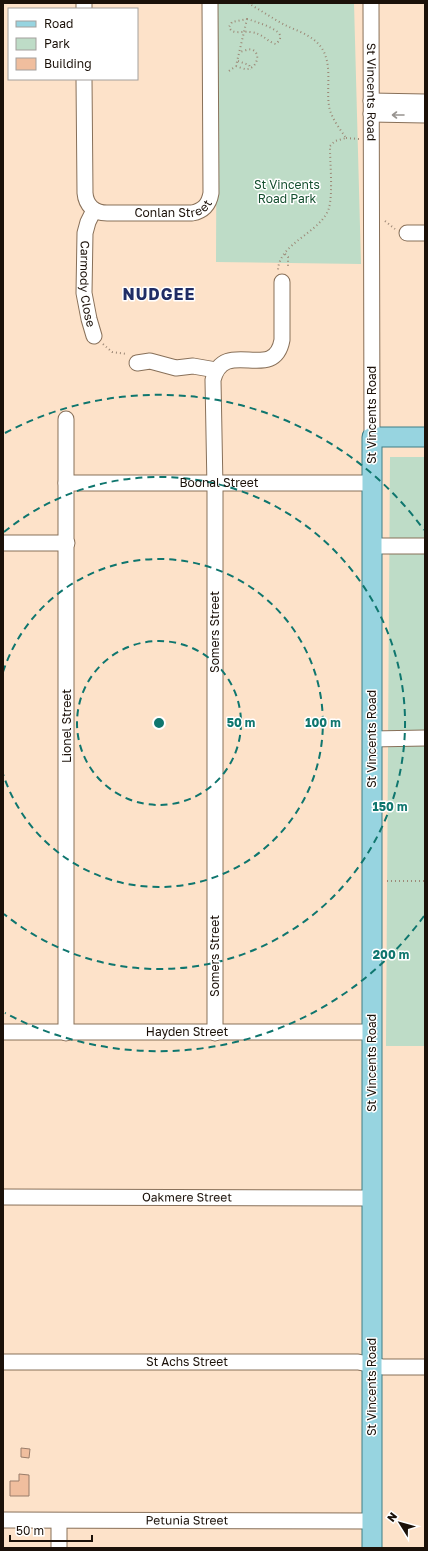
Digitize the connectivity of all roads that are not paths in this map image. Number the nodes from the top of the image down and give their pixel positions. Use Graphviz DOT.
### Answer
graph roads {
  1 [pos="210,3"];
  2 [pos="371,3"];
  3 [pos="84,80"];
  4 [pos="425,102"];
  5 [pos="371,108"];
  6 [pos="425,115"];
  7 [pos="94,210"];
  8 [pos="408,233"];
  9 [pos="425,234"];
  10 [pos="282,282"];
  11 [pos="94,336"];
  12 [pos="141,363"];
  13 [pos="216,370"];
  14 [pos="66,419"];
  15 [pos="372,437"];
  16 [pos="425,437"];
  17 [pos="66,483"];
  18 [pos="215,483"];
  19 [pos="372,483"];
  20 [pos="3,543"];
  21 [pos="67,543"];
  22 [pos="372,546"];
  23 [pos="425,546"];
  24 [pos="425,738"];
  25 [pos="372,739"];
  26 [pos="3,1032"];
  27 [pos="66,1032"];
  28 [pos="372,1032"];
  29 [pos="215,1033"];
  30 [pos="3,1197"];
  31 [pos="372,1198"];
  32 [pos="3,1362"];
  33 [pos="372,1364"];
  34 [pos="425,1367"];
  35 [pos="3,1520"];
  36 [pos="59,1521"];
  37 [pos="372,1521"];
  38 [pos="59,1548"];
  39 [pos="372,1548"];
  1 -- 7 [label="street, Conlan Street"];
  2 -- 5 [label="street, St Vincents Road"];
  3 -- 7 [label="street"];
  4 -- 5 [label="street"];
  6 -- 5 [label="street, one-way"];
  5 -- 15 [label="street, St Vincents Road"];
  7 -- 11 [label="street, Carmody Close"];
  8 -- 9 [label="street"];
  10 -- 13 [label="street"];
  12 -- 13 [label="street"];
  13 -- 18 [label="street, Somers Street"];
  14 -- 17 [label="street, Lionel Street"];
  15 -- 16 [label="main road"];
  15 -- 19 [label="main road, St Vincents Road"];
  17 -- 18 [label="street, Boonal Street"];
  17 -- 21 [label="street, Lionel Street"];
  18 -- 19 [label="street, Boonal Street"];
  18 -- 29 [label="street, Somers Street"];
  19 -- 22 [label="main road, St Vincents Road"];
  20 -- 21 [label="street"];
  21 -- 27 [label="street, Lionel Street"];
  22 -- 23 [label="street"];
  22 -- 25 [label="main road, St Vincents Road"];
  24 -- 25 [label="street"];
  25 -- 28 [label="main road, St Vincents Road"];
  26 -- 27 [label="street, Hayden Street"];
  27 -- 29 [label="street, Hayden Street"];
  28 -- 29 [label="street, Hayden Street"];
  28 -- 31 [label="main road, St Vincents Road"];
  30 -- 31 [label="street, Oakmere Street"];
  31 -- 33 [label="main road, St Vincents Road"];
  32 -- 33 [label="street, St Achs Street"];
  33 -- 34 [label="street, St Achs Street"];
  33 -- 37 [label="main road, St Vincents Road"];
  35 -- 36 [label="street, Petunia Street"];
  36 -- 37 [label="street, Petunia Street"];
  36 -- 38 [label="street"];
  37 -- 39 [label="main road, St Vincents Road"];
}
